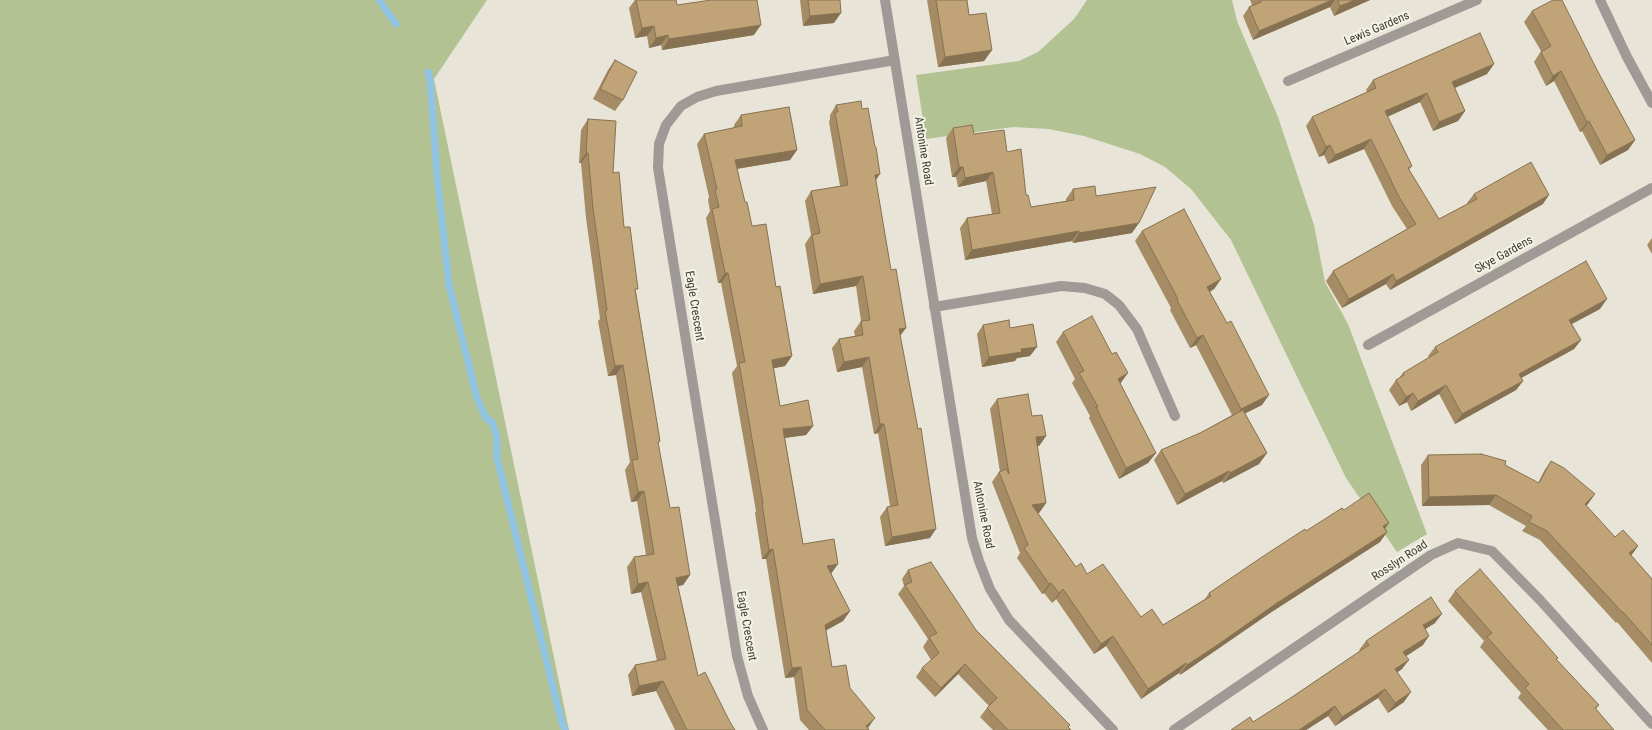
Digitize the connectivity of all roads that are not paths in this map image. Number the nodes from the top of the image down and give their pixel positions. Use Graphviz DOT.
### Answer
graph roads {
  1 [pos="885,0"];
  2 [pos="1477,0"];
  3 [pos="1600,0"];
  4 [pos="895,60"];
  5 [pos="1288,81"];
  6 [pos="1652,103"];
  7 [pos="1652,188"];
  8 [pos="934,307"];
  9 [pos="1368,345"];
  10 [pos="1175,416"];
  11 [pos="1652,724"];
  12 [pos="763,730"];
  13 [pos="1113,730"];
  14 [pos="1174,730"];
  1 -- 4 [label="street, Antonine Road"];
  2 -- 5 [label="street, Lewis Gardens"];
  3 -- 6 [label="street"];
  4 -- 8 [label="street, Antonine Road"];
  4 -- 12 [label="street, Eagle Crescent"];
  7 -- 9 [label="street, Skye Gardens"];
  8 -- 10 [label="street"];
  8 -- 13 [label="street, Antonine Road"];
  11 -- 14 [label="street, Rosslyn Road"];
}
